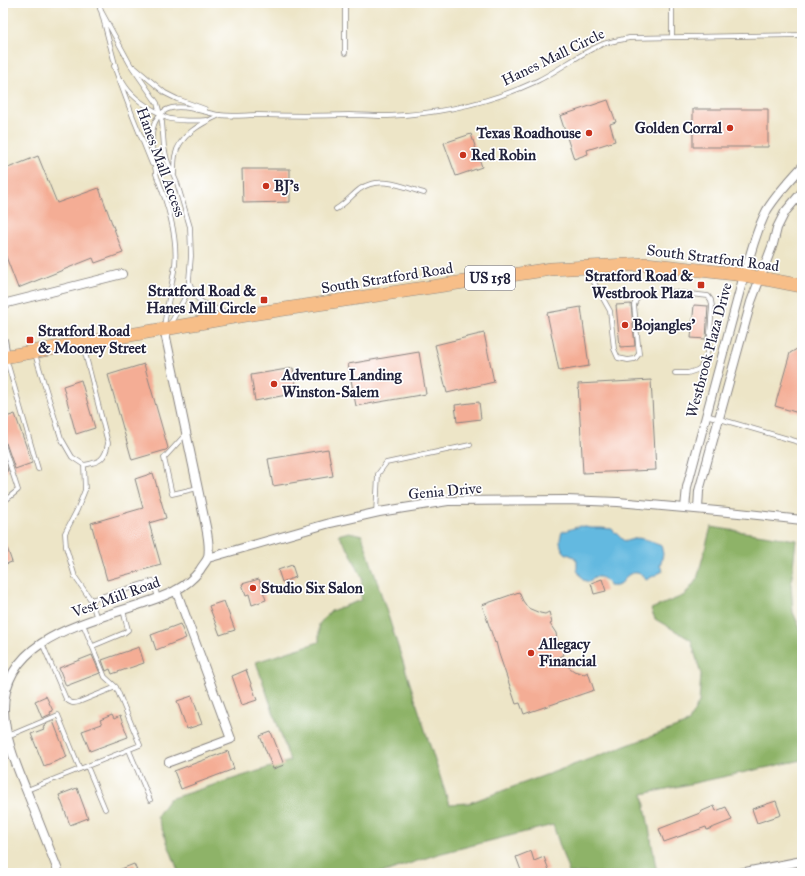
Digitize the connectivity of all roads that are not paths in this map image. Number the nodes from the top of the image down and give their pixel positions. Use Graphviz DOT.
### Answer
graph roads {
  1 [pos="99,3"];
  2 [pos="346,3"];
  3 [pos="672,3"];
  4 [pos="100,9"];
  5 [pos="802,35"];
  6 [pos="672,36"];
  7 [pos="344,54"];
  8 [pos="130,64"];
  9 [pos="114,66"];
  10 [pos="160,114"];
  11 [pos="220,115"];
  12 [pos="207,120"];
  13 [pos="802,167"];
  14 [pos="174,175"];
  15 [pos="157,177"];
  16 [pos="802,192"];
  17 [pos="424,193"];
  18 [pos="336,209"];
  19 [pos="122,274"];
  20 [pos="744,275"];
  21 [pos="591,277"];
  22 [pos="760,278"];
  23 [pos="189,283"];
  24 [pos="802,286"];
  25 [pos="672,292"];
  26 [pos="638,296"];
  27 [pos="3,304"];
  28 [pos="245,315"];
  29 [pos="164,328"];
  30 [pos="3,340"];
  31 [pos="82,343"];
  32 [pos="35,351"];
  33 [pos="4,357"];
  34 [pos="675,373"];
  35 [pos="706,415"];
  36 [pos="718,419"];
  37 [pos="186,434"];
  38 [pos="802,443"];
  39 [pos="3,444"];
  40 [pos="470,445"];
  41 [pos="84,465"];
  42 [pos="38,469"];
  43 [pos="198,488"];
  44 [pos="3,500"];
  45 [pos="691,508"];
  46 [pos="376,513"];
  47 [pos="802,520"];
  48 [pos="208,558"];
  49 [pos="176,590"];
  50 [pos="158,598"];
  51 [pos="91,600"];
  52 [pos="123,610"];
  53 [pos="97,619"];
  54 [pos="83,624"];
  55 [pos="42,642"];
  56 [pos="93,646"];
  57 [pos="116,687"];
  58 [pos="8,736"];
  59 [pos="129,750"];
  60 [pos="169,762"];
  61 [pos="87,766"];
  62 [pos="80,769"];
  63 [pos="26,790"];
  64 [pos="150,800"];
  65 [pos="105,809"];
  66 [pos="802,861"];
  67 [pos="59,873"];
  68 [pos="740,873"];
  1 -- 4 [label="lane, Hanes Mall Circle"];
  2 -- 7 [label="lane"];
  3 -- 6 [label="lane"];
  4 -- 8 [label="lane, Hanes Mall Circle"];
  4 -- 9 [label="lane, Hanes Mall Circle"];
  5 -- 6 [label="lane, Hanes Mall Circle"];
  6 -- 11 [label="lane, Hanes Mall Circle"];
  8 -- 10 [label="lane, Hanes Mall Circle"];
  8 -- 11 [label="lane, Hanes Mall Circle"];
  9 -- 10 [label="lane, Hanes Mall Circle"];
  9 -- 15 [label="lane, Hanes Mall Access"];
  10 -- 11 [label="lane, Hanes Mall Circle"];
  10 -- 12 [label="lane, Hanes Mall Circle"];
  10 -- 14 [label="lane, Hanes Mall Access"];
  10 -- 15 [label="lane"];
  11 -- 12 [label="lane, Hanes Mall Circle"];
  12 -- 14 [label="lane, Hanes Mall Circle"];
  13 -- 20 [label="street, Westbrook Plaza Drive"];
  14 -- 23 [label="lane, Hanes Mall Access"];
  15 -- 29 [label="lane, Hanes Mall Access"];
  16 -- 22 [label="street, Westbrook Plaza Drive"];
  17 -- 18 [label="lane"];
  19 -- 27 [label="street"];
  20 -- 22 [label="main road, South Stratford Road / US 158"];
  20 -- 28 [label="main road, South Stratford Road / US 158"];
  20 -- 35 [label="street, Westbrook Plaza Drive"];
  21 -- 26 [label="lane"];
  22 -- 24 [label="main road, South Stratford Road / US 158"];
  22 -- 36 [label="street, Westbrook Plaza Drive"];
  23 -- 28 [label="lane"];
  23 -- 29 [label="lane, Hanes Mall Access"];
  25 -- 34 [label="lane"];
  28 -- 29 [label="main road, South Stratford Road / US 158"];
  29 -- 31 [label="main road, South Stratford Road / US 158"];
  29 -- 37 [label="street"];
  30 -- 33 [label="street"];
  31 -- 32 [label="main road, South Stratford Road / US 158"];
  31 -- 41 [label="lane"];
  32 -- 33 [label="main road, South Stratford Road / US 158"];
  32 -- 41 [label="lane"];
  33 -- 42 [label="lane"];
  35 -- 36 [label="lane"];
  35 -- 45 [label="street, Westbrook Plaza Drive"];
  36 -- 38 [label="lane"];
  36 -- 45 [label="street, Westbrook Plaza Drive"];
  37 -- 43 [label="street"];
  37 -- 43 [label="lane"];
  39 -- 44 [label="lane"];
  40 -- 46 [label="lane"];
  41 -- 51 [label="lane"];
  43 -- 48 [label="street"];
  45 -- 46 [label="street, Genia Drive"];
  45 -- 47 [label="street"];
  46 -- 48 [label="street, Genia Drive"];
  48 -- 49 [label="street, Vest Mill Road"];
  49 -- 50 [label="street, Vest Mill Road"];
  49 -- 60 [label="street"];
  50 -- 51 [label="lane"];
  50 -- 52 [label="street, Vest Mill Road"];
  51 -- 53 [label="lane"];
  52 -- 53 [label="street, Vest Mill Road"];
  52 -- 56 [label="lane"];
  53 -- 54 [label="street, Vest Mill Road"];
  54 -- 55 [label="street, Vest Mill Road"];
  54 -- 56 [label="lane"];
  55 -- 57 [label="lane"];
  55 -- 58 [label="street, Vest Mill Road"];
  56 -- 57 [label="lane"];
  57 -- 59 [label="lane"];
  58 -- 62 [label="lane"];
  58 -- 63 [label="street, Vest Mill Road"];
  59 -- 61 [label="lane"];
  59 -- 64 [label="lane"];
  61 -- 62 [label="lane"];
  61 -- 65 [label="lane"];
  62 -- 63 [label="lane"];
  63 -- 67 [label="street, Vest Mill Road"];
  66 -- 68 [label="street"];
}
